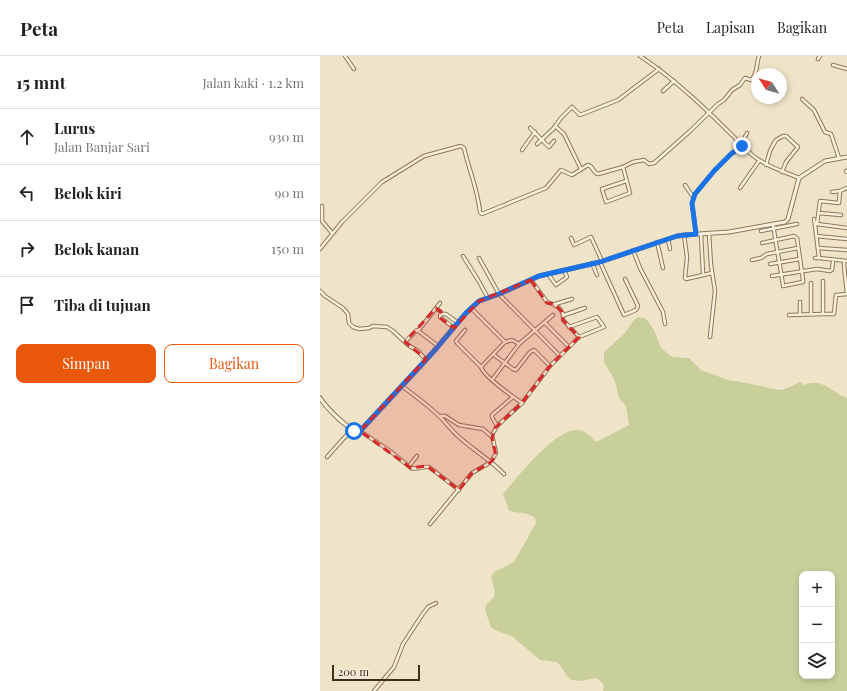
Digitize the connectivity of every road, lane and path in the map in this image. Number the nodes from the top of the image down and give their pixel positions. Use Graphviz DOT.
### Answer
graph roads {
  1 [pos="345,56"];
  2 [pos="640,56"];
  3 [pos="759,56"];
  4 [pos="833,65"];
  5 [pos="847,65"];
  6 [pos="354,69"];
  7 [pos="659,69"];
  8 [pos="846,69"];
  9 [pos="674,81"];
  10 [pos="663,91"];
  11 [pos="802,99"];
  12 [pos="709,112"];
  13 [pos="555,126"];
  14 [pos="530,128"];
  15 [pos="535,132"];
  16 [pos="747,133"];
  17 [pos="542,139"];
  18 [pos="554,141"];
  19 [pos="537,144"];
  20 [pos="742,145"];
  21 [pos="549,147"];
  22 [pos="551,149"];
  23 [pos="522,150"];
  24 [pos="847,157"];
  25 [pos="839,158"];
  26 [pos="760,161"];
  27 [pos="766,165"];
  28 [pos="623,167"];
  29 [pos="581,169"];
  30 [pos="782,172"];
  31 [pos="800,178"];
  32 [pos="626,180"];
  33 [pos="685,185"];
  34 [pos="740,188"];
  35 [pos="847,188"];
  36 [pos="840,191"];
  37 [pos="832,192"];
  38 [pos="693,197"];
  39 [pos="322,206"];
  40 [pos="819,213"];
  41 [pos="841,215"];
  42 [pos="814,219"];
  43 [pos="796,224"];
  44 [pos="816,225"];
  45 [pos="774,226"];
  46 [pos="847,228"];
  47 [pos="761,231"];
  48 [pos="332,233"];
  49 [pos="709,233"];
  50 [pos="684,234"];
  51 [pos="696,234"];
  52 [pos="701,234"];
  53 [pos="847,235"];
  54 [pos="816,236"];
  55 [pos="571,238"];
  56 [pos="668,239"];
  57 [pos="847,239"];
  58 [pos="776,240"];
  59 [pos="657,242"];
  60 [pos="762,243"];
  61 [pos="321,245"];
  62 [pos="798,248"];
  63 [pos="818,248"];
  64 [pos="320,249"];
  65 [pos="670,249"];
  66 [pos="633,250"];
  67 [pos="847,250"];
  68 [pos="778,252"];
  69 [pos="463,256"];
  70 [pos="479,258"];
  71 [pos="815,258"];
  72 [pos="819,258"];
  73 [pos="800,259"];
  74 [pos="752,260"];
  75 [pos="601,261"];
  76 [pos="846,261"];
  77 [pos="833,262"];
  78 [pos="592,263"];
  79 [pos="779,263"];
  80 [pos="770,264"];
  81 [pos="663,268"];
  82 [pos="564,270"];
  83 [pos="802,271"];
  84 [pos="703,273"];
  85 [pos="712,273"];
  86 [pos="548,274"];
  87 [pos="781,274"];
  88 [pos="597,275"];
  89 [pos="772,276"];
  90 [pos="624,279"];
  91 [pos="531,280"];
  92 [pos="823,281"];
  93 [pos="811,283"];
  94 [pos="320,291"];
  95 [pos="499,294"];
  96 [pos="847,294"];
  97 [pos="488,298"];
  98 [pos="572,299"];
  99 [pos="800,302"];
  100 [pos="440,303"];
  101 [pos="554,304"];
  102 [pos="436,308"];
  103 [pos="471,308"];
  104 [pos="585,308"];
  105 [pos="441,314"];
  106 [pos="811,314"];
  107 [pos="823,314"];
  108 [pos="553,315"];
  109 [pos="564,315"];
  110 [pos="789,315"];
  111 [pos="800,315"];
  112 [pos="458,323"];
  113 [pos="545,323"];
  114 [pos="665,324"];
  115 [pos="569,327"];
  116 [pos="454,328"];
  117 [pos="465,330"];
  118 [pos="418,331"];
  119 [pos="535,332"];
  120 [pos="579,337"];
  121 [pos="710,337"];
  122 [pos="405,342"];
  123 [pos="505,342"];
  124 [pos="519,344"];
  125 [pos="438,347"];
  126 [pos="569,347"];
  127 [pos="494,355"];
  128 [pos="559,356"];
  129 [pos="426,360"];
  130 [pos="505,363"];
  131 [pos="550,366"];
  132 [pos="481,367"];
  133 [pos="492,380"];
  134 [pos="402,386"];
  135 [pos="513,397"];
  136 [pos="320,398"];
  137 [pos="522,403"];
  138 [pos="440,416"];
  139 [pos="497,426"];
  140 [pos="352,429"];
  141 [pos="360,431"];
  142 [pos="492,438"];
  143 [pos="417,456"];
  144 [pos="327,457"];
  145 [pos="491,462"];
  146 [pos="409,466"];
  147 [pos="504,474"];
  148 [pos="459,490"];
  149 [pos="430,524"];
  150 [pos="436,603"];
  151 [pos="374,691"];
  1 -- 6 [label="street"];
  2 -- 7 [label="street"];
  3 -- 12 [label="street"];
  4 -- 8 [label="street"];
  5 -- 8 [label="street"];
  7 -- 9 [label="street"];
  7 -- 13 [label="street"];
  9 -- 10 [label="street"];
  9 -- 12 [label="street"];
  11 -- 25 [label="street"];
  12 -- 20 [label="street"];
  12 -- 28 [label="street"];
  13 -- 17 [label="street"];
  13 -- 29 [label="street"];
  14 -- 15 [label="street"];
  15 -- 17 [label="street"];
  15 -- 23 [label="street"];
  16 -- 20 [label="street"];
  17 -- 19 [label="street"];
  17 -- 21 [label="street"];
  18 -- 21 [label="street"];
  20 -- 26 [label="street"];
  20 -- 38 [label="street"];
  21 -- 22 [label="street"];
  24 -- 25 [label="street"];
  25 -- 31 [label="street"];
  26 -- 27 [label="street"];
  26 -- 34 [label="street"];
  27 -- 30 [label="street"];
  27 -- 30 [label="street"];
  28 -- 29 [label="street"];
  28 -- 32 [label="street"];
  29 -- 48 [label="street"];
  30 -- 31 [label="street"];
  31 -- 45 [label="street"];
  32 -- 32 [label="street"];
  33 -- 38 [label="street"];
  35 -- 36 [label="street"];
  36 -- 37 [label="street"];
  36 -- 40 [label="street"];
  38 -- 51 [label="street"];
  39 -- 48 [label="street"];
  40 -- 41 [label="street"];
  40 -- 44 [label="street"];
  42 -- 44 [label="street"];
  43 -- 45 [label="street"];
  44 -- 46 [label="street"];
  44 -- 54 [label="street"];
  45 -- 47 [label="street"];
  45 -- 49 [label="street"];
  45 -- 58 [label="street"];
  48 -- 61 [label="street"];
  49 -- 52 [label="street"];
  49 -- 85 [label="street"];
  50 -- 51 [label="street"];
  50 -- 56 [label="street"];
  50 -- 85 [label="street"];
  51 -- 52 [label="street"];
  52 -- 84 [label="street"];
  53 -- 57 [label="street"];
  54 -- 57 [label="street"];
  54 -- 63 [label="street"];
  55 -- 75 [label="street"];
  56 -- 59 [label="street"];
  56 -- 65 [label="street"];
  58 -- 60 [label="street"];
  58 -- 62 [label="street"];
  58 -- 68 [label="street"];
  59 -- 66 [label="street"];
  59 -- 81 [label="street"];
  61 -- 64 [label="street"];
  62 -- 68 [label="street"];
  62 -- 73 [label="street"];
  63 -- 67 [label="street"];
  63 -- 72 [label="street"];
  66 -- 75 [label="street"];
  66 -- 114 [label="street"];
  68 -- 74 [label="street"];
  68 -- 79 [label="street"];
  69 -- 97 [label="street"];
  70 -- 95 [label="street"];
  71 -- 72 [label="street"];
  72 -- 76 [label="street"];
  73 -- 79 [label="street"];
  73 -- 83 [label="street"];
  75 -- 78 [label="street"];
  75 -- 90 [label="street"];
  76 -- 96 [label="street"];
  77 -- 83 [label="street"];
  78 -- 82 [label="street"];
  78 -- 88 [label="street"];
  79 -- 80 [label="street"];
  79 -- 87 [label="street"];
  82 -- 86 [label="street"];
  82 -- 86 [label="street"];
  83 -- 87 [label="street"];
  83 -- 87 [label="street"];
  85 -- 121 [label="street"];
  86 -- 91 [label="street"];
  87 -- 89 [label="street"];
  91 -- 95 [label="street"];
  91 -- 101 [label="street"];
  92 -- 107 [label="street"];
  93 -- 106 [label="street"];
  94 -- 122 [label="street"];
  95 -- 97 [label="street"];
  95 -- 119 [label="street"];
  96 -- 107 [label="street"];
  97 -- 103 [label="street"];
  98 -- 101 [label="street"];
  99 -- 111 [label="street"];
  100 -- 102 [label="street"];
  101 -- 109 [label="street"];
  102 -- 105 [label="street"];
  102 -- 118 [label="street"];
  103 -- 112 [label="street"];
  103 -- 123 [label="street"];
  104 -- 109 [label="street"];
  105 -- 112 [label="street"];
  105 -- 116 [label="street"];
  106 -- 107 [label="street"];
  106 -- 111 [label="street"];
  108 -- 113 [label="street"];
  109 -- 115 [label="street"];
  110 -- 111 [label="street"];
  112 -- 116 [label="street"];
  113 -- 119 [label="street"];
  113 -- 126 [label="street"];
  115 -- 120 [label="street"];
  115 -- 120 [label="street"];
  116 -- 125 [label="street"];
  117 -- 132 [label="street"];
  118 -- 122 [label="street"];
  118 -- 125 [label="street"];
  119 -- 124 [label="street"];
  119 -- 128 [label="street"];
  120 -- 126 [label="street"];
  122 -- 129 [label="street"];
  123 -- 124 [label="street"];
  123 -- 127 [label="street"];
  124 -- 130 [label="street"];
  125 -- 129 [label="street"];
  126 -- 128 [label="street"];
  127 -- 130 [label="street"];
  127 -- 132 [label="street"];
  128 -- 131 [label="street"];
  129 -- 134 [label="street"];
  130 -- 131 [label="street"];
  130 -- 133 [label="street"];
  131 -- 137 [label="street"];
  132 -- 133 [label="street"];
  133 -- 135 [label="street"];
  134 -- 138 [label="street"];
  134 -- 141 [label="street"];
  135 -- 137 [label="street"];
  135 -- 139 [label="street"];
  136 -- 140 [label="street"];
  137 -- 139 [label="street"];
  138 -- 142 [label="street"];
  138 -- 145 [label="street"];
  139 -- 142 [label="street"];
  140 -- 141 [label="street"];
  140 -- 144 [label="street"];
  141 -- 146 [label="street"];
  142 -- 145 [label="street"];
  143 -- 146 [label="street"];
  145 -- 147 [label="street"];
  145 -- 148 [label="street"];
  146 -- 148 [label="street"];
  148 -- 149 [label="street"];
  150 -- 151 [label="street"];
}
